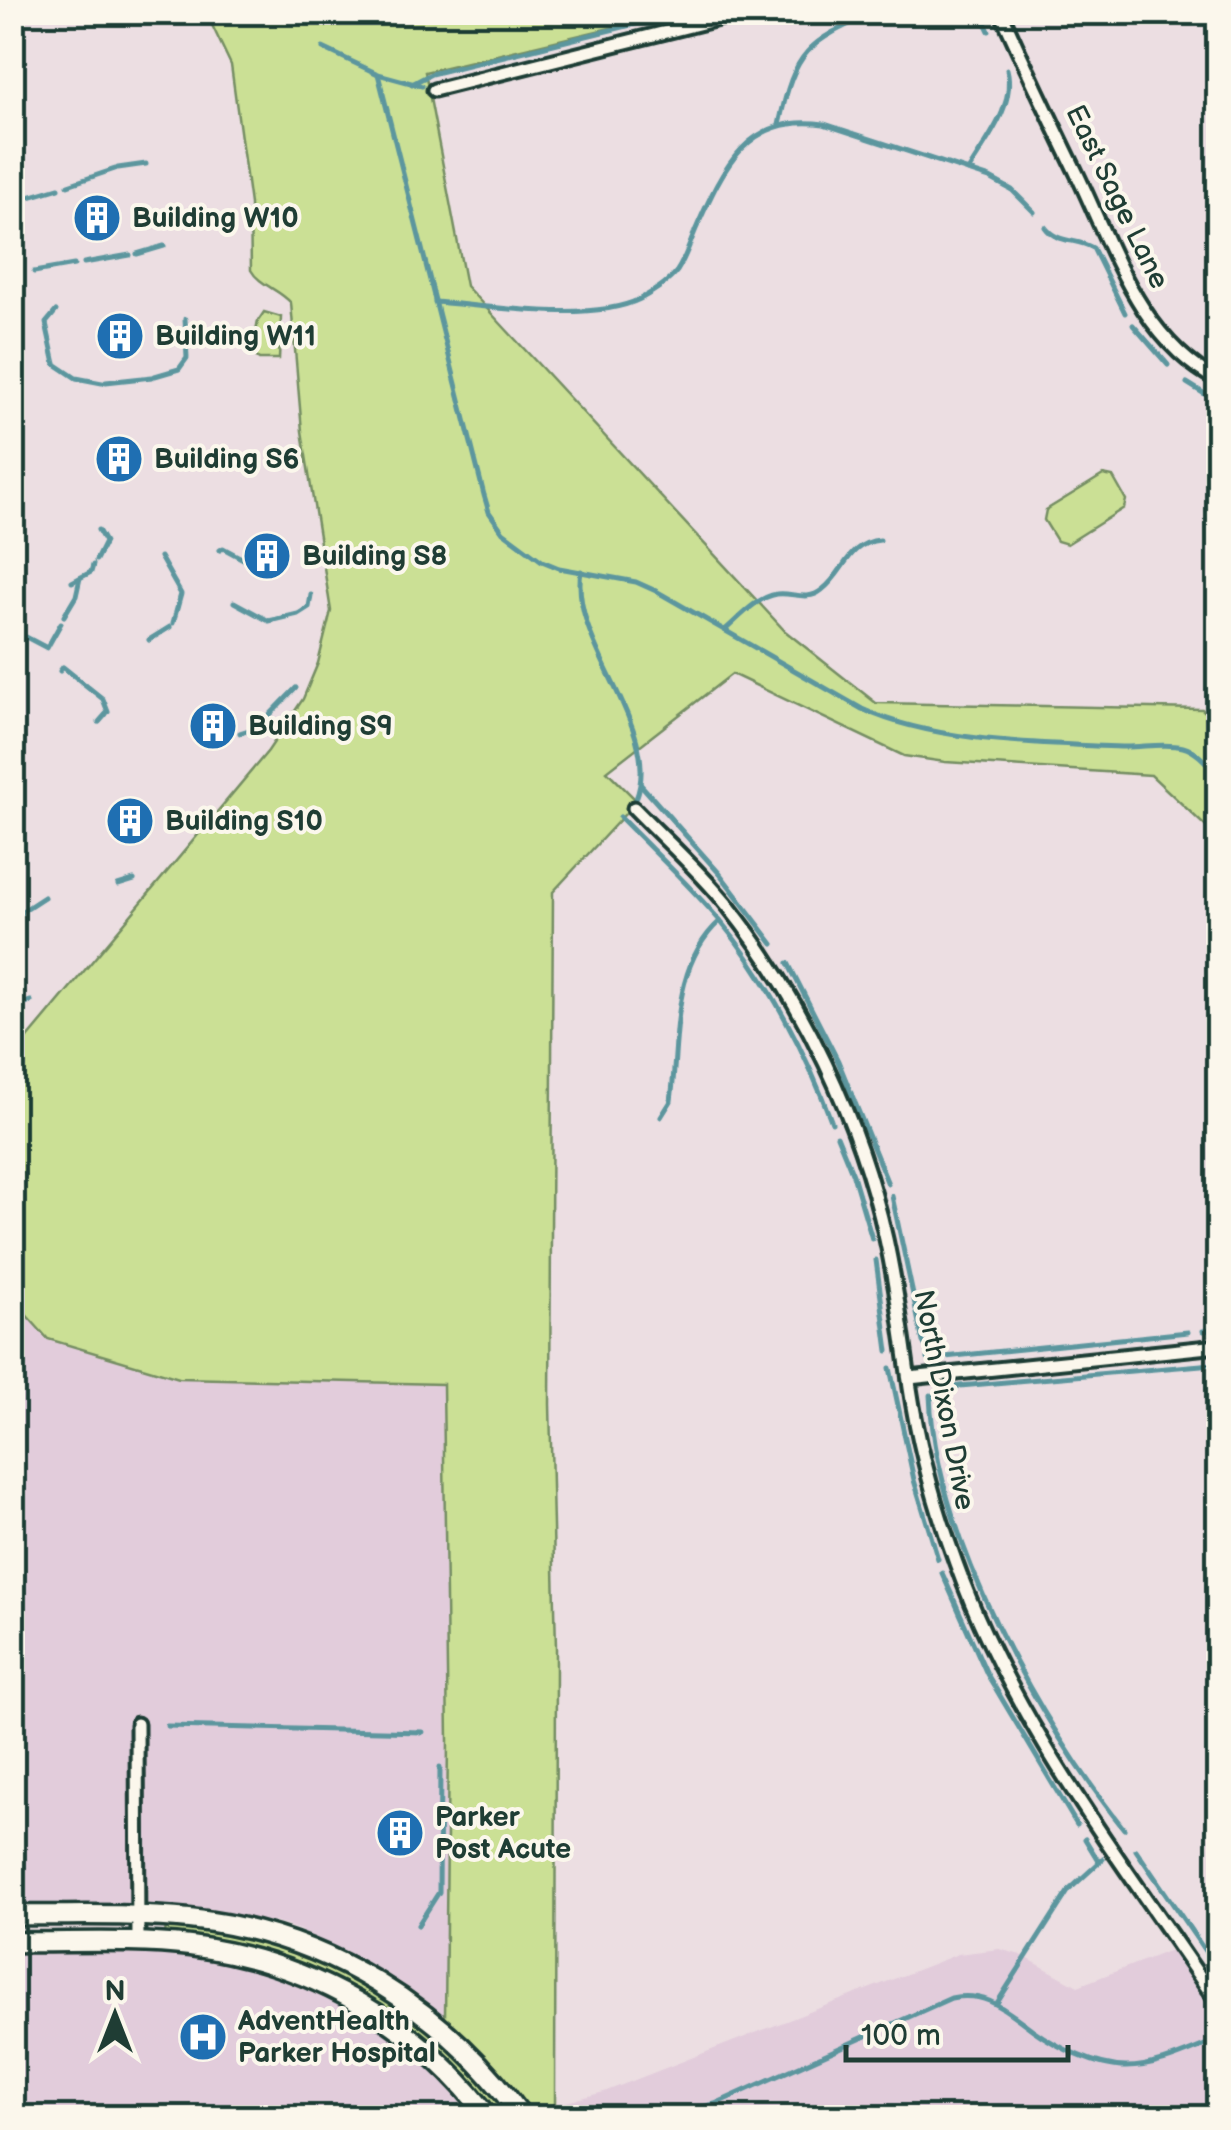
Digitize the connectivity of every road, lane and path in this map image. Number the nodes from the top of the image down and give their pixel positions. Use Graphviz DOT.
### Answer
graph roads {
  1 [pos="746,12"];
  2 [pos="1001,12"];
  3 [pos="434,90"];
  4 [pos="1218,380"];
  5 [pos="634,808"];
  6 [pos="1218,1346"];
  7 [pos="909,1378"];
  8 [pos="137,1724"];
  9 [pos="12,1915"];
  10 [pos="138,1916"];
  11 [pos="12,1942"];
  12 [pos="138,1944"];
  13 [pos="1218,2004"];
  14 [pos="489,2118"];
  15 [pos="522,2118"];
  1 -- 3 [label="street"];
  2 -- 4 [label="street, East Sage Lane"];
  5 -- 7 [label="street, North Dixon Drive"];
  6 -- 7 [label="street"];
  7 -- 13 [label="street, North Dixon Drive"];
  8 -- 10 [label="street"];
  9 -- 10 [label="main road"];
  10 -- 12 [label="street"];
  10 -- 15 [label="main road"];
  11 -- 12 [label="main road"];
  12 -- 14 [label="main road"];
}
